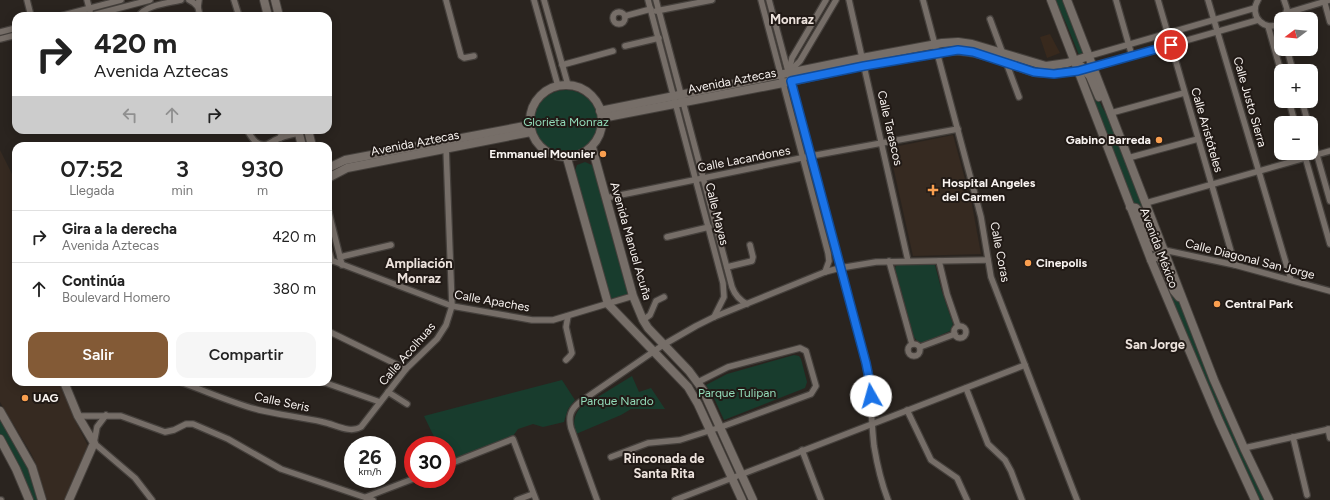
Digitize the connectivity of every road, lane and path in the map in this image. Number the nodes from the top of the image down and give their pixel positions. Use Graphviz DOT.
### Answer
graph roads {
  1 [pos="27,0"];
  2 [pos="87,0"];
  3 [pos="121,0"];
  4 [pos="149,0"];
  5 [pos="181,0"];
  6 [pos="189,0"];
  7 [pos="199,0"];
  8 [pos="234,0"];
  9 [pos="264,0"];
  10 [pos="275,0"];
  11 [pos="446,0"];
  12 [pos="534,0"];
  13 [pos="544,0"];
  14 [pos="648,0"];
  15 [pos="656,0"];
  16 [pos="712,0"];
  17 [pos="761,0"];
  18 [pos="769,0"];
  19 [pos="826,0"];
  20 [pos="836,0"];
  21 [pos="849,0"];
  22 [pos="923,0"];
  23 [pos="1052,0"];
  24 [pos="1067,0"];
  25 [pos="1116,0"];
  26 [pos="1158,0"];
  27 [pos="1208,0"];
  28 [pos="1258,0"];
  29 [pos="1284,0"];
  30 [pos="1326,1"];
  31 [pos="198,7"];
  32 [pos="90,8"];
  33 [pos="1255,8"];
  34 [pos="651,10"];
  35 [pos="659,11"];
  36 [pos="30,12"];
  37 [pos="75,12"];
  38 [pos="90,12"];
  39 [pos="105,12"];
  40 [pos="141,12"];
  41 [pos="199,12"];
  42 [pos="238,12"];
  43 [pos="267,12"];
  44 [pos="278,12"];
  45 [pos="1287,12"];
  46 [pos="1290,12"];
  47 [pos="625,16"];
  48 [pos="990,19"];
  49 [pos="1214,20"];
  50 [pos="1258,20"];
  51 [pos="1330,22"];
  52 [pos="1274,25"];
  53 [pos="1268,26"];
  54 [pos="12,29"];
  55 [pos="1217,31"];
  56 [pos="0,32"];
  57 [pos="1168,34"];
  58 [pos="12,36"];
  59 [pos="659,38"];
  60 [pos="0,39"];
  61 [pos="1129,44"];
  62 [pos="1171,45"];
  63 [pos="625,46"];
  64 [pos="936,48"];
  65 [pos="613,51"];
  66 [pos="1003,54"];
  67 [pos="474,56"];
  68 [pos="1088,56"];
  69 [pos="1132,56"];
  70 [pos="1077,60"];
  71 [pos="863,62"];
  72 [pos="1006,63"];
  73 [pos="1279,64"];
  74 [pos="562,65"];
  75 [pos="1085,69"];
  76 [pos="785,73"];
  77 [pos="787,82"];
  78 [pos="568,85"];
  79 [pos="558,86"];
  80 [pos="1184,92"];
  81 [pos="1019,98"];
  82 [pos="678,99"];
  83 [pos="1111,113"];
  84 [pos="601,114"];
  85 [pos="530,128"];
  86 [pos="958,129"];
  87 [pos="249,134"];
  88 [pos="281,134"];
  89 [pos="1198,139"];
  90 [pos="256,142"];
  91 [pos="271,142"];
  92 [pos="882,143"];
  93 [pos="445,145"];
  94 [pos="592,147"];
  95 [pos="1330,150"];
  96 [pos="1318,154"];
  97 [pos="811,156"];
  98 [pos="567,158"];
  99 [pos="803,158"];
  100 [pos="1128,158"];
  101 [pos="1318,158"];
  102 [pos="1290,160"];
  103 [pos="1306,160"];
  104 [pos="332,161"];
  105 [pos="337,163"];
  106 [pos="332,166"];
  107 [pos="1258,171"];
  108 [pos="332,176"];
  109 [pos="704,178"];
  110 [pos="696,180"];
  111 [pos="1211,184"];
  112 [pos="606,198"];
  113 [pos="1330,201"];
  114 [pos="1146,203"];
  115 [pos="1130,207"];
  116 [pos="332,225"];
  117 [pos="1327,226"];
  118 [pos="709,227"];
  119 [pos="667,237"];
  120 [pos="1330,244"];
  121 [pos="391,245"];
  122 [pos="750,246"];
  123 [pos="1164,250"];
  124 [pos="340,257"];
  125 [pos="988,260"];
  126 [pos="1151,260"];
  127 [pos="332,261"];
  128 [pos="889,261"];
  129 [pos="908,261"];
  130 [pos="938,261"];
  131 [pos="342,265"];
  132 [pos="1235,265"];
  133 [pos="727,267"];
  134 [pos="840,268"];
  135 [pos="825,272"];
  136 [pos="1291,280"];
  137 [pos="1330,291"];
  138 [pos="633,296"];
  139 [pos="664,297"];
  140 [pos="608,304"];
  141 [pos="747,304"];
  142 [pos="452,306"];
  143 [pos="1186,306"];
  144 [pos="568,316"];
  145 [pos="714,317"];
  146 [pos="643,320"];
  147 [pos="958,326"];
  148 [pos="332,333"];
  149 [pos="954,334"];
  150 [pos="912,344"];
  151 [pos="663,345"];
  152 [pos="920,347"];
  153 [pos="654,352"];
  154 [pos="566,360"];
  155 [pos="1025,365"];
  156 [pos="406,369"];
  157 [pos="698,382"];
  158 [pos="332,385"];
  159 [pos="66,386"];
  160 [pos="191,386"];
  161 [pos="966,388"];
  162 [pos="388,392"];
  163 [pos="380,402"];
  164 [pos="406,404"];
  165 [pos="907,410"];
  166 [pos="0,411"];
  167 [pos="106,415"];
  168 [pos="78,416"];
  169 [pos="873,423"];
  170 [pos="721,427"];
  171 [pos="358,429"];
  172 [pos="1329,429"];
  173 [pos="710,430"];
  174 [pos="1293,437"];
  175 [pos="1330,438"];
  176 [pos="0,439"];
  177 [pos="94,443"];
  178 [pos="1244,448"];
  179 [pos="802,450"];
  180 [pos="611,457"];
  181 [pos="456,461"];
  182 [pos="741,474"];
  183 [pos="732,478"];
  184 [pos="404,482"];
  185 [pos="533,494"];
  186 [pos="1307,495"];
  187 [pos="363,496"];
  188 [pos="29,500"];
  189 [pos="42,500"];
  190 [pos="69,500"];
  191 [pos="152,500"];
  192 [pos="356,500"];
  193 [pos="373,500"];
  194 [pos="517,500"];
  195 [pos="536,500"];
  196 [pos="597,500"];
  197 [pos="675,500"];
  198 [pos="742,500"];
  199 [pos="753,500"];
  200 [pos="821,500"];
  201 [pos="888,500"];
  202 [pos="967,500"];
  203 [pos="1022,500"];
  204 [pos="1077,500"];
  205 [pos="1255,500"];
  206 [pos="1269,500"];
  1 -- 36 [label="street"];
  2 -- 32 [label="street"];
  3 -- 32 [label="street"];
  4 -- 39 [label="street"];
  5 -- 40 [label="street"];
  6 -- 31 [label="street"];
  7 -- 31 [label="street"];
  8 -- 42 [label="street"];
  9 -- 43 [label="street"];
  10 -- 44 [label="street"];
  11 -- 67 [label="street"];
  12 -- 79 [label="street"];
  13 -- 74 [label="street"];
  14 -- 34 [label="street, Calle Mayas"];
  15 -- 35 [label="street, Calle Mayas"];
  16 -- 35 [label="street"];
  17 -- 76 [label="street"];
  18 -- 76 [label="street"];
  19 -- 76 [label="street"];
  20 -- 76 [label="street"];
  21 -- 71 [label="street, Calle Tarascos"];
  22 -- 64 [label="street, Calle Coras"];
  23 -- 70 [label="street, Avenida México"];
  24 -- 68 [label="street, Avenida México"];
  25 -- 61 [label="street"];
  26 -- 57 [label="street, Calle Aristóteles"];
  27 -- 49 [label="street, Calle Justo Sierra"];
  28 -- 33 [label="street"];
  29 -- 45 [label="street"];
  30 -- 46 [label="street"];
  30 -- 51 [label="street"];
  31 -- 41 [label="street"];
  32 -- 37 [label="street"];
  32 -- 38 [label="street"];
  33 -- 49 [label="street"];
  33 -- 50 [label="street"];
  34 -- 35 [label="street"];
  34 -- 47 [label="street"];
  34 -- 59 [label="street, Calle Mayas"];
  35 -- 82 [label="street, Calle Mayas"];
  48 -- 66 [label="street"];
  49 -- 55 [label="street, Calle Justo Sierra"];
  49 -- 57 [label="street"];
  50 -- 53 [label="street"];
  50 -- 55 [label="street"];
  52 -- 53 [label="street"];
  53 -- 73 [label="street"];
  54 -- 56 [label="street"];
  55 -- 62 [label="street"];
  55 -- 107 [label="street, Calle Justo Sierra"];
  57 -- 61 [label="street"];
  57 -- 62 [label="street, Calle Aristóteles"];
  58 -- 60 [label="street"];
  59 -- 63 [label="street"];
  59 -- 82 [label="street, Calle Mayas"];
  61 -- 68 [label="street"];
  61 -- 69 [label="street"];
  62 -- 69 [label="street"];
  62 -- 80 [label="street, Calle Aristóteles"];
  64 -- 66 [label="street, Avenida Aztecas"];
  64 -- 71 [label="street, Avenida Aztecas"];
  64 -- 72 [label="street, Avenida Aztecas"];
  64 -- 86 [label="street, Calle Coras"];
  65 -- 74 [label="street"];
  66 -- 70 [label="street, Avenida Aztecas"];
  66 -- 72 [label="street"];
  68 -- 70 [label="street, Avenida Aztecas"];
  68 -- 75 [label="street, Avenida México"];
  69 -- 75 [label="street"];
  70 -- 75 [label="street, Avenida México"];
  70 -- 75 [label="street"];
  71 -- 76 [label="street, Avenida Aztecas"];
  71 -- 77 [label="street, Avenida Aztecas"];
  71 -- 92 [label="street, Calle Tarascos"];
  72 -- 75 [label="street, Avenida Aztecas"];
  72 -- 81 [label="street"];
  74 -- 78 [label="street"];
  75 -- 83 [label="street, Avenida México"];
  75 -- 115 [label="street, Avenida México"];
  76 -- 77 [label="street"];
  76 -- 82 [label="street, Avenida Aztecas"];
  77 -- 82 [label="street, Avenida Aztecas"];
  77 -- 97 [label="street"];
  77 -- 99 [label="street"];
  78 -- 79 [label="street"];
  78 -- 84 [label="street"];
  79 -- 85 [label="street"];
  80 -- 83 [label="street"];
  80 -- 89 [label="street, Calle Aristóteles"];
  82 -- 84 [label="street, Avenida Aztecas"];
  82 -- 109 [label="street, Calle Mayas"];
  82 -- 110 [label="street, Calle Mayas"];
  83 -- 100 [label="street, Avenida México"];
  84 -- 94 [label="street"];
  85 -- 93 [label="street, Avenida Aztecas"];
  85 -- 98 [label="street"];
  86 -- 92 [label="street, Calle Lacandones"];
  86 -- 125 [label="street, Calle Coras"];
  87 -- 90 [label="street"];
  88 -- 91 [label="street"];
  89 -- 100 [label="street"];
  89 -- 111 [label="street, Calle Aristóteles"];
  92 -- 97 [label="street, Calle Lacandones"];
  92 -- 129 [label="street, Calle Tarascos"];
  93 -- 105 [label="street, Avenida Aztecas"];
  93 -- 108 [label="street, Avenida Aztecas"];
  93 -- 142 [label="street, Calle Acolhuas"];
  94 -- 98 [label="street"];
  94 -- 112 [label="street, Avenida Manuel Acuña"];
  95 -- 96 [label="street"];
  97 -- 99 [label="street, Calle Lacandones"];
  97 -- 134 [label="street"];
  98 -- 140 [label="street"];
  99 -- 109 [label="street, Calle Lacandones"];
  99 -- 135 [label="street"];
  100 -- 114 [label="street, Avenida México"];
  101 -- 113 [label="street"];
  102 -- 107 [label="street"];
  103 -- 117 [label="street"];
  104 -- 105 [label="street"];
  105 -- 106 [label="street, Avenida Aztecas"];
  107 -- 111 [label="street"];
  107 -- 136 [label="street, Calle Justo Sierra"];
  109 -- 110 [label="street, Calle Lacandones"];
  109 -- 133 [label="street, Calle Mayas"];
  110 -- 112 [label="street, Calle Lacandones"];
  110 -- 118 [label="street, Calle Mayas"];
  111 -- 114 [label="street"];
  111 -- 132 [label="street, Calle Aristóteles"];
  112 -- 138 [label="street, Avenida Manuel Acuña"];
  114 -- 123 [label="street, Avenida México"];
  115 -- 123 [label="street"];
  115 -- 126 [label="street, Avenida México"];
  116 -- 124 [label="street"];
  117 -- 120 [label="street"];
  118 -- 119 [label="street"];
  118 -- 145 [label="street, Calle Mayas"];
  121 -- 124 [label="street"];
  122 -- 133 [label="street"];
  123 -- 132 [label="street, Calle Diagonal San Jorge"];
  123 -- 143 [label="street, Avenida México"];
  124 -- 131 [label="street"];
  125 -- 130 [label="street"];
  125 -- 155 [label="street, Calle Coras"];
  126 -- 143 [label="street"];
  126 -- 205 [label="street, Avenida México"];
  127 -- 131 [label="street, Calle Apaches"];
  128 -- 129 [label="street"];
  128 -- 134 [label="street"];
  128 -- 150 [label="street"];
  129 -- 130 [label="street"];
  130 -- 147 [label="street"];
  131 -- 142 [label="street, Calle Apaches"];
  132 -- 136 [label="street, Calle Diagonal San Jorge"];
  133 -- 141 [label="street, Calle Mayas"];
  134 -- 135 [label="street"];
  134 -- 169 [label="street"];
  135 -- 141 [label="street"];
  136 -- 137 [label="street, Calle Diagonal San Jorge"];
  138 -- 140 [label="street, Calle Apaches"];
  138 -- 146 [label="street, Avenida Manuel Acuña"];
  139 -- 146 [label="street"];
  140 -- 144 [label="street, Calle Apaches"];
  140 -- 153 [label="street"];
  141 -- 145 [label="street"];
  142 -- 144 [label="street, Calle Apaches"];
  142 -- 156 [label="street, Calle Acolhuas"];
  143 -- 178 [label="street, Avenida México"];
  144 -- 154 [label="street"];
  145 -- 151 [label="street"];
  146 -- 151 [label="street, Avenida Manuel Acuña"];
  147 -- 149 [label="street"];
  147 -- 149 [label="street"];
  148 -- 156 [label="street"];
  149 -- 152 [label="street"];
  150 -- 152 [label="street"];
  150 -- 152 [label="street"];
  151 -- 153 [label="street"];
  151 -- 157 [label="street, Avenida Manuel Acuña"];
  153 -- 173 [label="street"];
  153 -- 196 [label="street"];
  155 -- 161 [label="street"];
  155 -- 204 [label="street, Calle Coras"];
  156 -- 162 [label="street, Calle Acolhuas"];
  157 -- 170 [label="street, Avenida Manuel Acuña"];
  157 -- 170 [label="street"];
  158 -- 163 [label="street"];
  159 -- 168 [label="street"];
  160 -- 171 [label="street, Calle Seris"];
  161 -- 165 [label="street"];
  161 -- 203 [label="street"];
  162 -- 163 [label="street, Calle Acolhuas"];
  162 -- 164 [label="street"];
  163 -- 171 [label="street, Calle Acolhuas"];
  165 -- 169 [label="street"];
  165 -- 202 [label="street"];
  166 -- 189 [label="street"];
  167 -- 168 [label="street"];
  167 -- 177 [label="street"];
  167 -- 187 [label="street"];
  168 -- 177 [label="street"];
  169 -- 179 [label="street"];
  169 -- 201 [label="street"];
  170 -- 173 [label="street"];
  170 -- 182 [label="street, Avenida Manuel Acuña"];
  172 -- 174 [label="street"];
  172 -- 175 [label="street"];
  173 -- 180 [label="street"];
  173 -- 183 [label="street"];
  174 -- 178 [label="street"];
  174 -- 186 [label="street"];
  176 -- 188 [label="street"];
  177 -- 190 [label="street"];
  177 -- 191 [label="street"];
  178 -- 206 [label="street, Avenida México"];
  179 -- 182 [label="street"];
  179 -- 200 [label="street"];
  181 -- 185 [label="street"];
  182 -- 183 [label="street"];
  182 -- 199 [label="street, Avenida Manuel Acuña"];
  183 -- 197 [label="street"];
  183 -- 198 [label="street"];
  184 -- 187 [label="street"];
  185 -- 194 [label="street"];
  185 -- 195 [label="street"];
  187 -- 192 [label="street"];
  187 -- 193 [label="street"];
}
